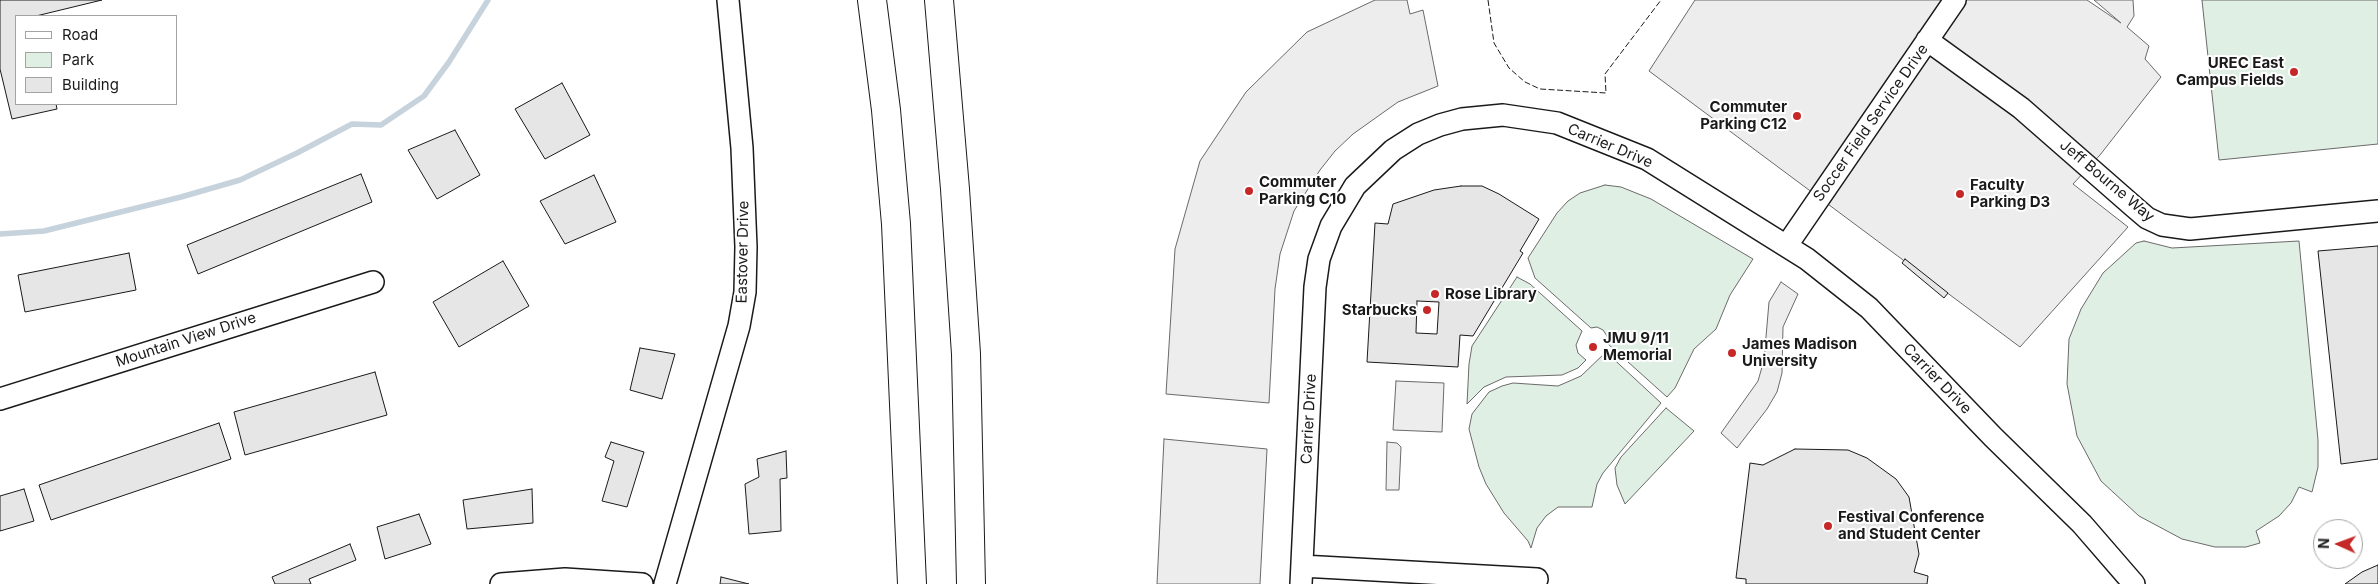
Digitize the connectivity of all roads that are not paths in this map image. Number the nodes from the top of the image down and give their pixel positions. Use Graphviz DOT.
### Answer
graph roads {
  1 [pos="728,0"];
  2 [pos="872,0"];
  3 [pos="939,0"];
  4 [pos="1955,0"];
  5 [pos="1928,40"];
  6 [pos="2378,211"];
  7 [pos="1787,245"];
  8 [pos="372,282"];
  9 [pos="0,399"];
  10 [pos="1302,575"];
  11 [pos="1536,579"];
  12 [pos="501,584"];
  13 [pos="642,584"];
  14 [pos="665,584"];
  15 [pos="912,584"];
  16 [pos="971,584"];
  17 [pos="2134,584"];
  1 -- 14 [label="street, Eastover Drive"];
  2 -- 15 [label="highway"];
  3 -- 16 [label="highway"];
  4 -- 5 [label="street, Soccer Field Service Drive"];
  5 -- 6 [label="street, Jeff Bourne Way"];
  5 -- 7 [label="street, Soccer Field Service Drive"];
  7 -- 10 [label="street, Carrier Drive"];
  7 -- 17 [label="street, Carrier Drive"];
  8 -- 9 [label="street, Mountain View Drive"];
  10 -- 11 [label="street"];
  12 -- 13 [label="street"];
}
